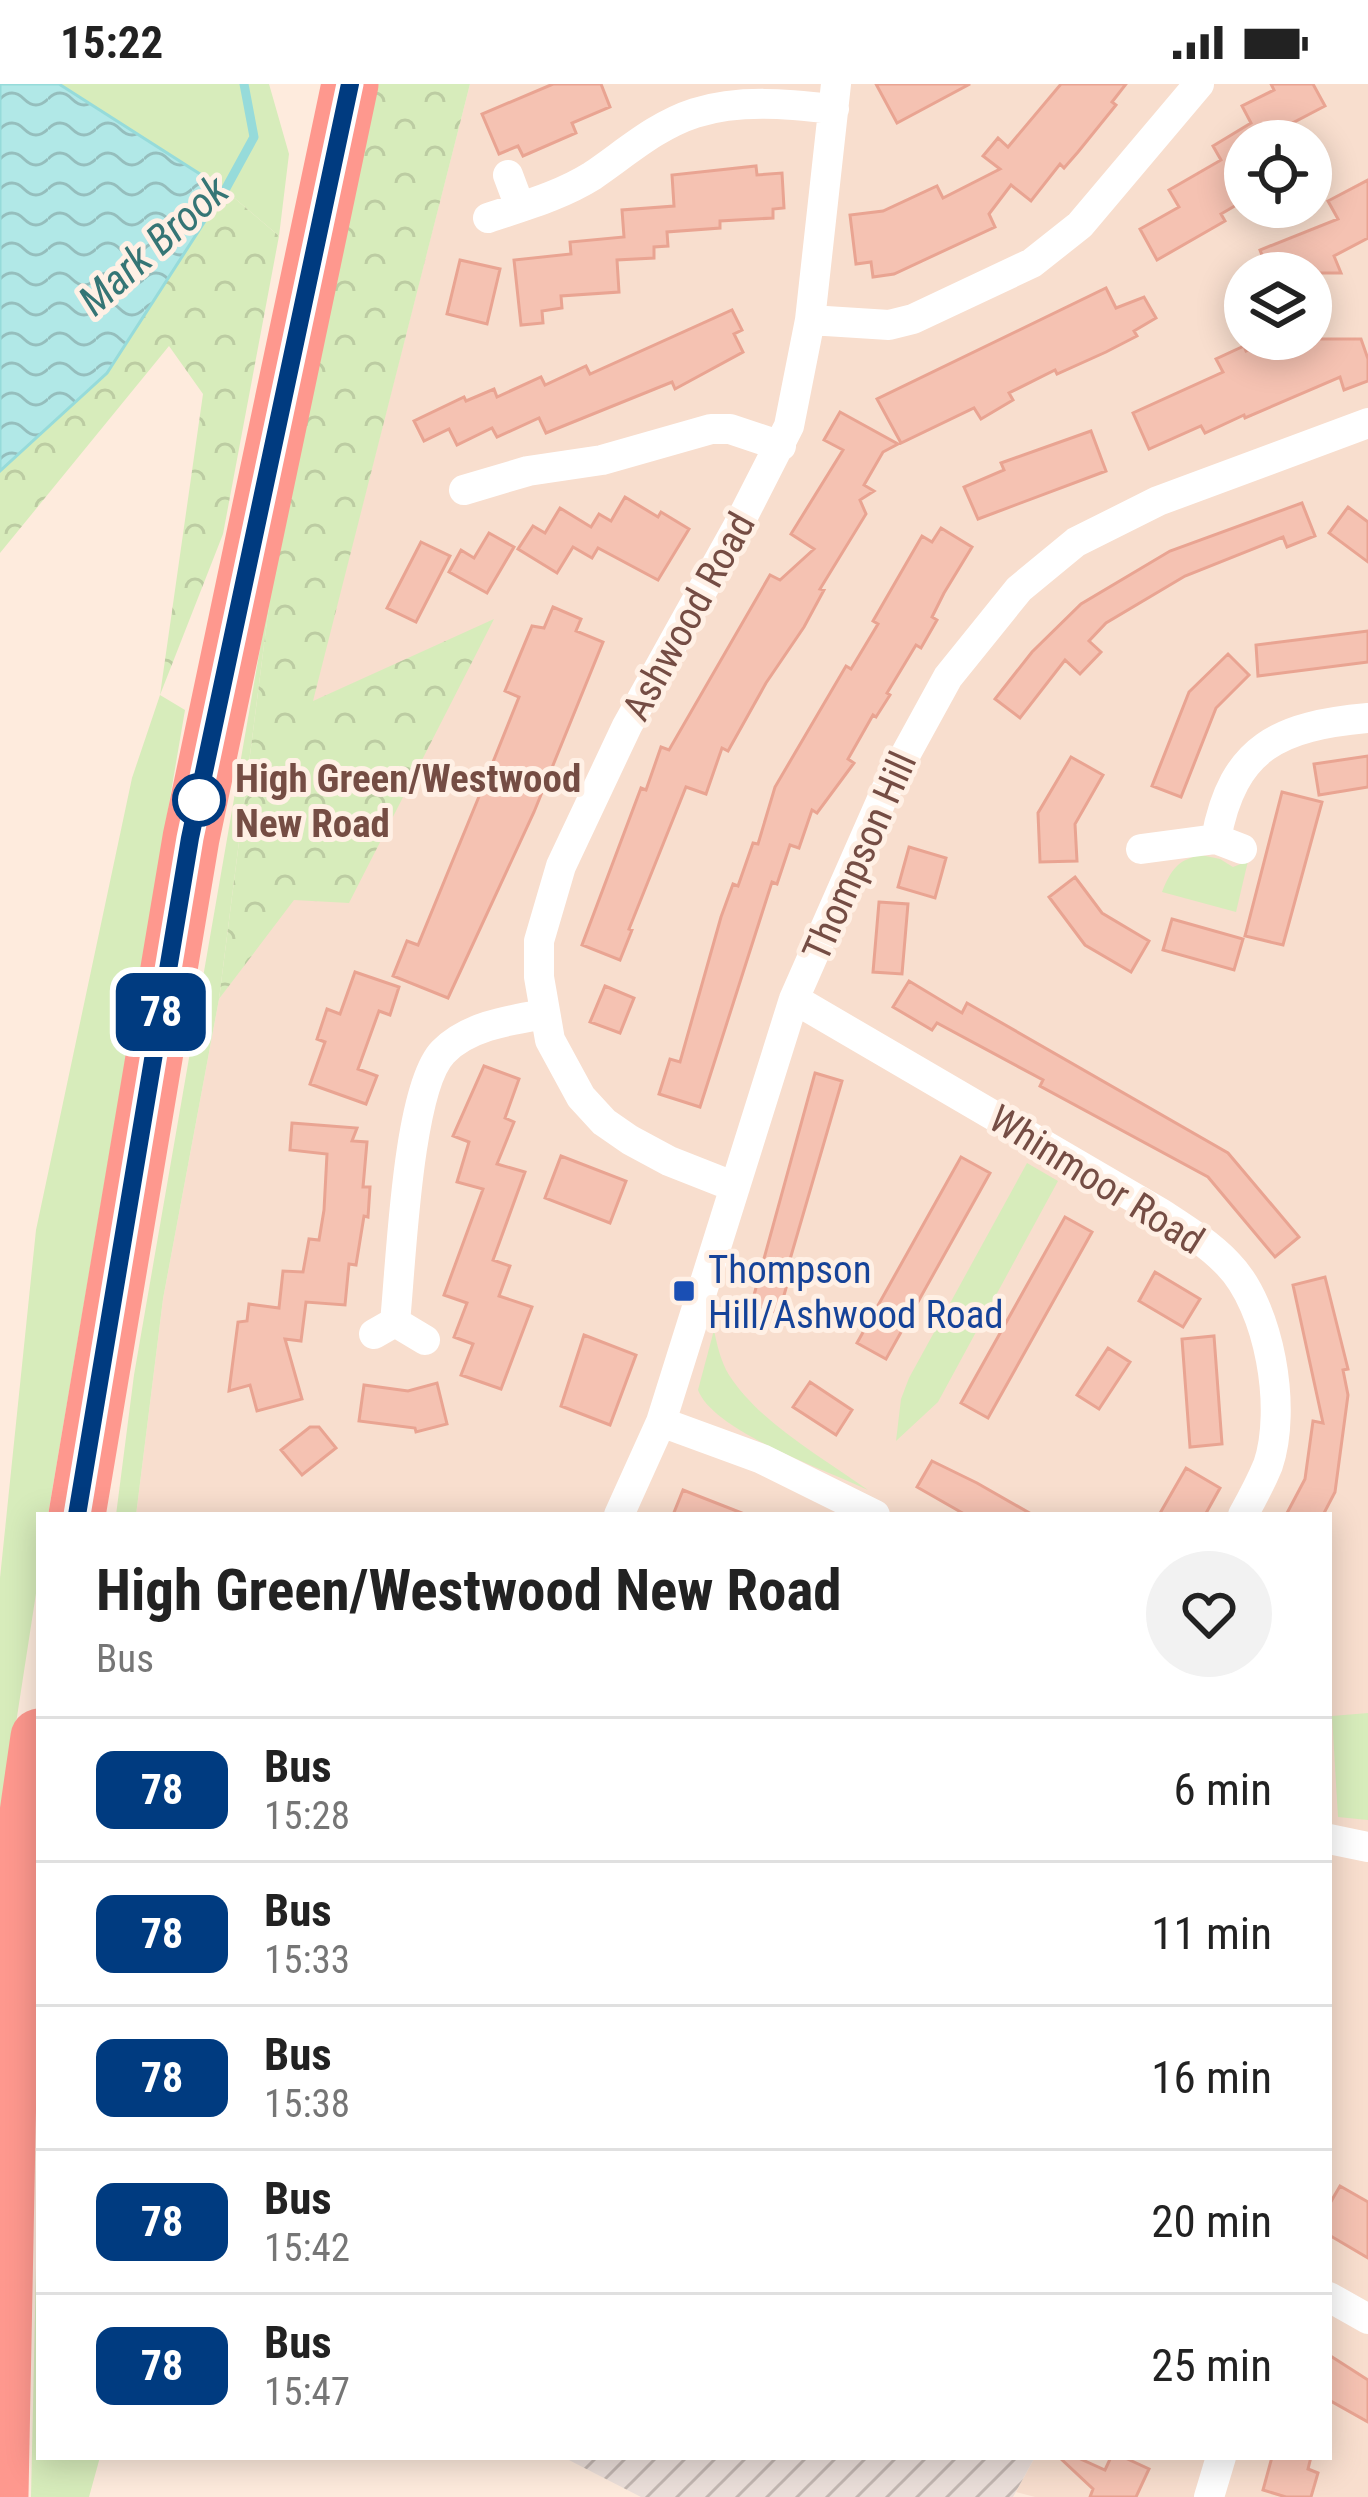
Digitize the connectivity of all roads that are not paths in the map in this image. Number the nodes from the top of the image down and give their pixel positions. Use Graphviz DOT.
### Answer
graph roads {
  1 [pos="350,84"];
  2 [pos="1199,84"];
  3 [pos="835,96"];
  4 [pos="508,175"];
  5 [pos="520,207"];
  6 [pos="488,218"];
  7 [pos="810,320"];
  8 [pos="1368,423"];
  9 [pos="781,446"];
  10 [pos="464,490"];
  11 [pos="1368,718"];
  12 [pos="1141,849"];
  13 [pos="794,998"];
  14 [pos="545,1014"];
  15 [pos="735,1187"];
  16 [pos="425,1340"];
  17 [pos="661,1422"];
  18 [pos="78,1512"];
  19 [pos="620,1512"];
  20 [pos="869,1512"];
  21 [pos="1245,1512"];
  22 [pos="34,1800"];
  23 [pos="1332,1840"];
  24 [pos="1368,1847"];
  25 [pos="1332,2299"];
  26 [pos="1368,2319"];
  27 [pos="1220,2460"];
  28 [pos="0,2495"];
  29 [pos="1209,2497"];
  1 -- 18 [label="highway"];
  2 -- 7 [label="street"];
  3 -- 5 [label="street"];
  3 -- 7 [label="street, Ashwood Road"];
  4 -- 5 [label="street"];
  5 -- 6 [label="street"];
  7 -- 9 [label="street, Ashwood Road"];
  8 -- 13 [label="street, Thompson Hill"];
  9 -- 10 [label="street"];
  9 -- 14 [label="street, Ashwood Road"];
  11 -- 12 [label="street"];
  13 -- 15 [label="street, Thompson Hill"];
  13 -- 21 [label="street, Whinmoor Road"];
  14 -- 15 [label="street, Ashwood Road"];
  14 -- 16 [label="street"];
  15 -- 17 [label="street, Thompson Hill"];
  17 -- 19 [label="street, Thompson Hill"];
  17 -- 20 [label="street"];
  22 -- 28 [label="highway"];
  23 -- 24 [label="street"];
  25 -- 26 [label="street"];
  27 -- 29 [label="street"];
}
